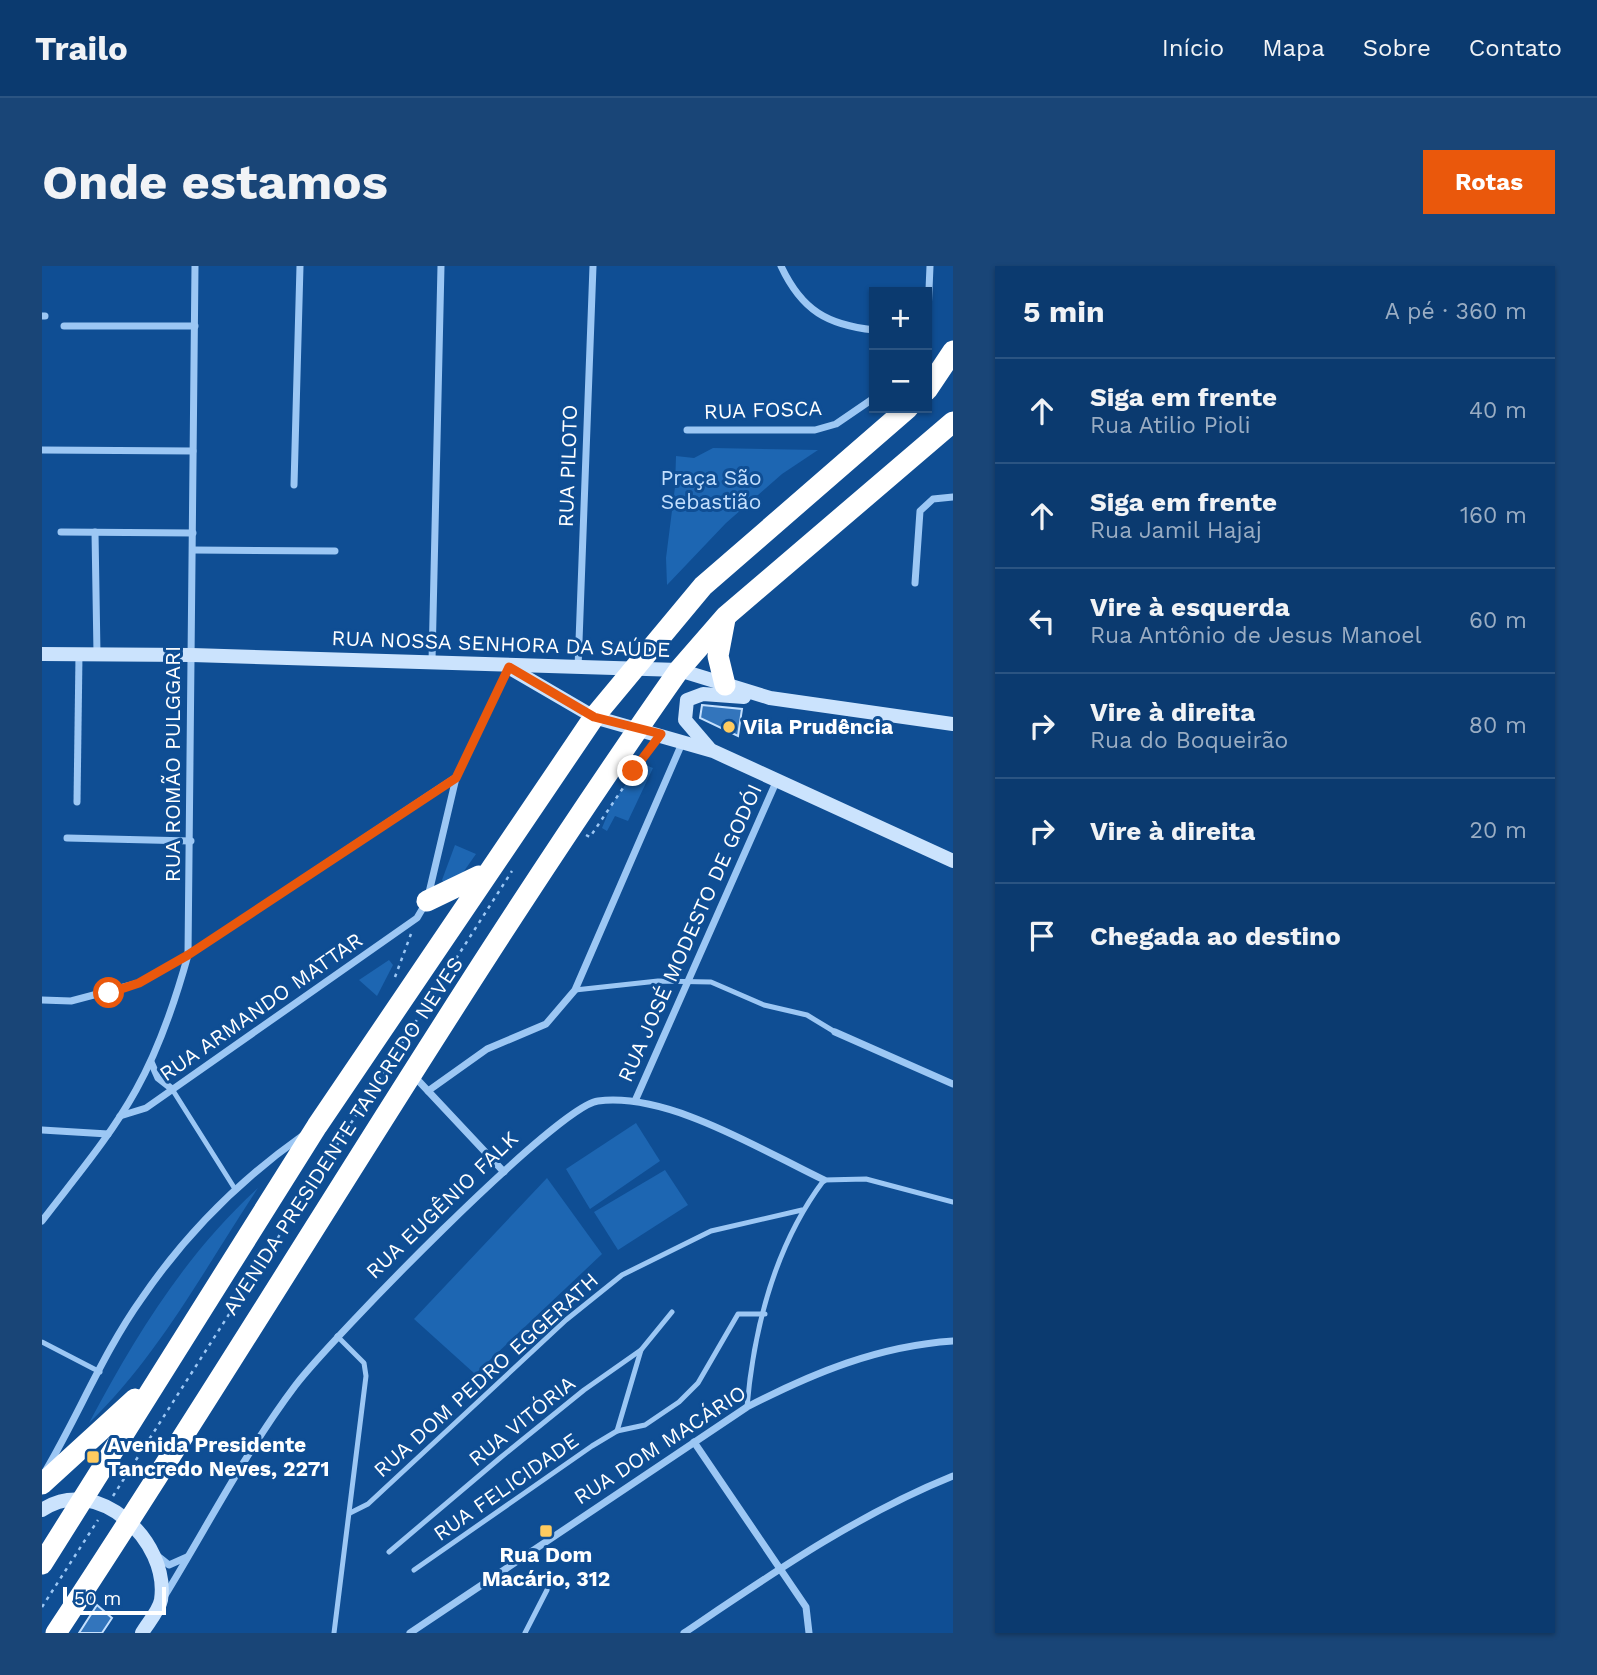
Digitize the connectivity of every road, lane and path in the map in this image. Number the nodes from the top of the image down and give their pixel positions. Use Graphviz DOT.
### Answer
graph roads {
  1 [pos="195,266"];
  2 [pos="300,266"];
  3 [pos="441,266"];
  4 [pos="593,266"];
  5 [pos="781,266"];
  6 [pos="930,266"];
  7 [pos="929,287"];
  8 [pos="64,326"];
  9 [pos="195,326"];
  10 [pos="869,329"];
  11 [pos="953,351"];
  12 [pos="953,372"];
  13 [pos="932,383"];
  14 [pos="932,387"];
  15 [pos="869,401"];
  16 [pos="902,413"];
  17 [pos="953,422"];
  18 [pos="953,429"];
  19 [pos="687,430"];
  20 [pos="930,441"];
  21 [pos="42,450"];
  22 [pos="194,451"];
  23 [pos="295,485"];
  24 [pos="953,497"];
  25 [pos="61,532"];
  26 [pos="95,532"];
  27 [pos="193,533"];
  28 [pos="193,550"];
  29 [pos="335,551"];
  30 [pos="915,583"];
  31 [pos="726,616"];
  32 [pos="42,654"];
  33 [pos="79,654"];
  34 [pos="97,654"];
  35 [pos="192,655"];
  36 [pos="432,661"];
  37 [pos="509,667"];
  38 [pos="578,668"];
  39 [pos="635,668"];
  40 [pos="679,670"];
  41 [pos="725,685"];
  42 [pos="770,698"];
  43 [pos="594,717"];
  44 [pos="953,724"];
  45 [pos="637,729"];
  46 [pos="661,734"];
  47 [pos="683,740"];
  48 [pos="713,751"];
  49 [pos="456,778"];
  50 [pos="778,779"];
  51 [pos="77,802"];
  52 [pos="590,837"];
  53 [pos="67,838"];
  54 [pos="191,841"];
  55 [pos="519,860"];
  56 [pos="953,861"];
  57 [pos="487,871"];
  58 [pos="422,910"];
  59 [pos="188,955"];
  60 [pos="689,980"];
  61 [pos="575,990"];
  62 [pos="42,1000"];
  63 [pos="835,1032"];
  64 [pos="151,1062"];
  65 [pos="411,1073"];
  66 [pos="953,1084"];
  67 [pos="172,1089"];
  68 [pos="428,1091"];
  69 [pos="635,1101"];
  70 [pos="120,1116"];
  71 [pos="317,1126"];
  72 [pos="42,1129"];
  73 [pos="108,1134"];
  74 [pos="504,1172"];
  75 [pos="824,1180"];
  76 [pos="235,1189"];
  77 [pos="953,1202"];
  78 [pos="802,1210"];
  79 [pos="42,1221"];
  80 [pos="672,1312"];
  81 [pos="765,1314"];
  82 [pos="337,1336"];
  83 [pos="953,1341"];
  84 [pos="42,1342"];
  85 [pos="641,1350"];
  86 [pos="100,1372"];
  87 [pos="155,1381"];
  88 [pos="747,1407"];
  89 [pos="617,1431"];
  90 [pos="694,1442"];
  91 [pos="42,1476"];
  92 [pos="953,1476"];
  93 [pos="42,1484"];
  94 [pos="84,1498"];
  95 [pos="105,1508"];
  96 [pos="42,1510"];
  97 [pos="350,1513"];
  98 [pos="131,1520"];
  99 [pos="151,1549"];
  100 [pos="389,1552"];
  101 [pos="191,1554"];
  102 [pos="42,1564"];
  103 [pos="780,1569"];
  104 [pos="414,1570"];
  105 [pos="547,1590"];
  106 [pos="161,1603"];
  107 [pos="42,1607"];
  108 [pos="56,1633"];
  109 [pos="142,1633"];
  110 [pos="334,1633"];
  111 [pos="410,1633"];
  112 [pos="525,1633"];
  113 [pos="684,1633"];
  114 [pos="809,1633"];
  1 -- 9 [label="street, RUA ROMÃO PULGGARI"];
  2 -- 23 [label="street"];
  3 -- 36 [label="street"];
  4 -- 38 [label="street, RUA PILOTO"];
  5 -- 10 [label="street"];
  6 -- 7 [label="street"];
  8 -- 9 [label="street"];
  9 -- 22 [label="street, RUA ROMÃO PULGGARI"];
  11 -- 13 [label="highway"];
  12 -- 14 [label="highway"];
  15 -- 19 [label="street, RUA FOSCA"];
  16 -- 39 [label="highway, AVENIDA PRESIDENTE TANCREDO NEVES"];
  17 -- 20 [label="highway"];
  18 -- 20 [label="highway"];
  20 -- 31 [label="highway, AVENIDA PRESIDENTE TANCREDO NEVES"];
  21 -- 22 [label="street"];
  22 -- 27 [label="street, RUA ROMÃO PULGGARI"];
  24 -- 30 [label="street"];
  25 -- 26 [label="street"];
  26 -- 27 [label="street"];
  26 -- 34 [label="street"];
  27 -- 28 [label="street, RUA ROMÃO PULGGARI"];
  28 -- 29 [label="street"];
  28 -- 35 [label="street, RUA ROMÃO PULGGARI"];
  31 -- 40 [label="highway, AVENIDA PRESIDENTE TANCREDO NEVES"];
  31 -- 41 [label="highway"];
  32 -- 33 [label="main road, RUA NOSSA SENHORA DA SAÚDE"];
  33 -- 34 [label="main road, RUA NOSSA SENHORA DA SAÚDE"];
  33 -- 51 [label="street"];
  34 -- 35 [label="main road, RUA NOSSA SENHORA DA SAÚDE"];
  35 -- 36 [label="main road, RUA NOSSA SENHORA DA SAÚDE"];
  35 -- 54 [label="street, RUA ROMÃO PULGGARI"];
  36 -- 37 [label="main road, RUA NOSSA SENHORA DA SAÚDE"];
  37 -- 38 [label="main road, RUA NOSSA SENHORA DA SAÚDE"];
  37 -- 43 [label="main road"];
  37 -- 49 [label="street"];
  38 -- 39 [label="main road, RUA NOSSA SENHORA DA SAÚDE"];
  39 -- 40 [label="main road, RUA NOSSA SENHORA DA SAÚDE"];
  39 -- 43 [label="highway, AVENIDA PRESIDENTE TANCREDO NEVES"];
  40 -- 41 [label="main road, RUA NOSSA SENHORA DA SAÚDE"];
  40 -- 45 [label="highway, AVENIDA PRESIDENTE TANCREDO NEVES"];
  41 -- 42 [label="main road, RUA NOSSA SENHORA DA SAÚDE"];
  42 -- 44 [label="main road, RUA NOSSA SENHORA DA SAÚDE"];
  42 -- 48 [label="main road"];
  43 -- 45 [label="main road"];
  43 -- 57 [label="highway, AVENIDA PRESIDENTE TANCREDO NEVES"];
  45 -- 46 [label="main road"];
  45 -- 65 [label="highway, AVENIDA PRESIDENTE TANCREDO NEVES"];
  46 -- 47 [label="main road"];
  46 -- 52 [label="path"];
  47 -- 48 [label="main road"];
  47 -- 61 [label="street"];
  48 -- 50 [label="main road"];
  49 -- 58 [label="street"];
  49 -- 59 [label="street"];
  50 -- 56 [label="main road"];
  50 -- 60 [label="street, RUA JOSÉ MODESTO DE GODÓI"];
  53 -- 54 [label="street"];
  54 -- 59 [label="street, RUA ROMÃO PULGGARI"];
  55 -- 95 [label="path"];
  57 -- 58 [label="highway"];
  57 -- 71 [label="highway, AVENIDA PRESIDENTE TANCREDO NEVES"];
  58 -- 67 [label="street, RUA ARMANDO MATTAR"];
  59 -- 62 [label="street"];
  59 -- 64 [label="street, RUA ROMÃO PULGGARI"];
  60 -- 61 [label="lane"];
  60 -- 63 [label="lane"];
  60 -- 69 [label="street, RUA JOSÉ MODESTO DE GODÓI"];
  61 -- 68 [label="street"];
  63 -- 66 [label="street"];
  64 -- 67 [label="street"];
  64 -- 70 [label="street, RUA ROMÃO PULGGARI"];
  65 -- 68 [label="street"];
  65 -- 98 [label="highway, AVENIDA PRESIDENTE TANCREDO NEVES"];
  67 -- 70 [label="street, RUA ARMANDO MATTAR"];
  67 -- 76 [label="lane"];
  68 -- 74 [label="street"];
  69 -- 74 [label="street, RUA EUGÊNIO FALK"];
  69 -- 75 [label="street, RUA EUGÊNIO FALK"];
  70 -- 73 [label="street, RUA ROMÃO PULGGARI"];
  71 -- 76 [label="street"];
  71 -- 87 [label="highway, AVENIDA PRESIDENTE TANCREDO NEVES"];
  72 -- 73 [label="street"];
  73 -- 79 [label="street, RUA ROMÃO PULGGARI"];
  74 -- 82 [label="street, RUA EUGÊNIO FALK"];
  75 -- 77 [label="lane"];
  75 -- 78 [label="lane"];
  76 -- 86 [label="street"];
  78 -- 81 [label="lane"];
  78 -- 97 [label="lane, RUA DOM PEDRO EGGERATH"];
  80 -- 85 [label="lane, RUA VITÓRIA"];
  81 -- 88 [label="lane"];
  81 -- 89 [label="lane, RUA FELICIDADE"];
  82 -- 97 [label="lane"];
  82 -- 101 [label="street, RUA EUGÊNIO FALK"];
  83 -- 88 [label="street, RUA DOM MACÁRIO"];
  84 -- 86 [label="lane"];
  85 -- 89 [label="lane"];
  85 -- 100 [label="lane, RUA VITÓRIA"];
  86 -- 91 [label="street"];
  87 -- 93 [label="highway"];
  87 -- 94 [label="highway, AVENIDA PRESIDENTE TANCREDO NEVES"];
  88 -- 90 [label="street, RUA DOM MACÁRIO"];
  89 -- 104 [label="lane, RUA FELICIDADE"];
  90 -- 103 [label="street"];
  90 -- 111 [label="street, RUA DOM MACÁRIO"];
  92 -- 103 [label="street"];
  94 -- 95 [label="main road"];
  94 -- 96 [label="main road"];
  94 -- 102 [label="highway, AVENIDA PRESIDENTE TANCREDO NEVES"];
  95 -- 98 [label="main road"];
  95 -- 107 [label="path"];
  97 -- 110 [label="lane"];
  98 -- 99 [label="main road"];
  98 -- 108 [label="highway, AVENIDA PRESIDENTE TANCREDO NEVES"];
  99 -- 101 [label="street"];
  99 -- 106 [label="main road"];
  101 -- 106 [label="street, RUA EUGÊNIO FALK"];
  103 -- 113 [label="street"];
  103 -- 114 [label="street"];
  105 -- 112 [label="lane"];
  106 -- 109 [label="main road, RUA EUGÊNIO FALK"];
}
